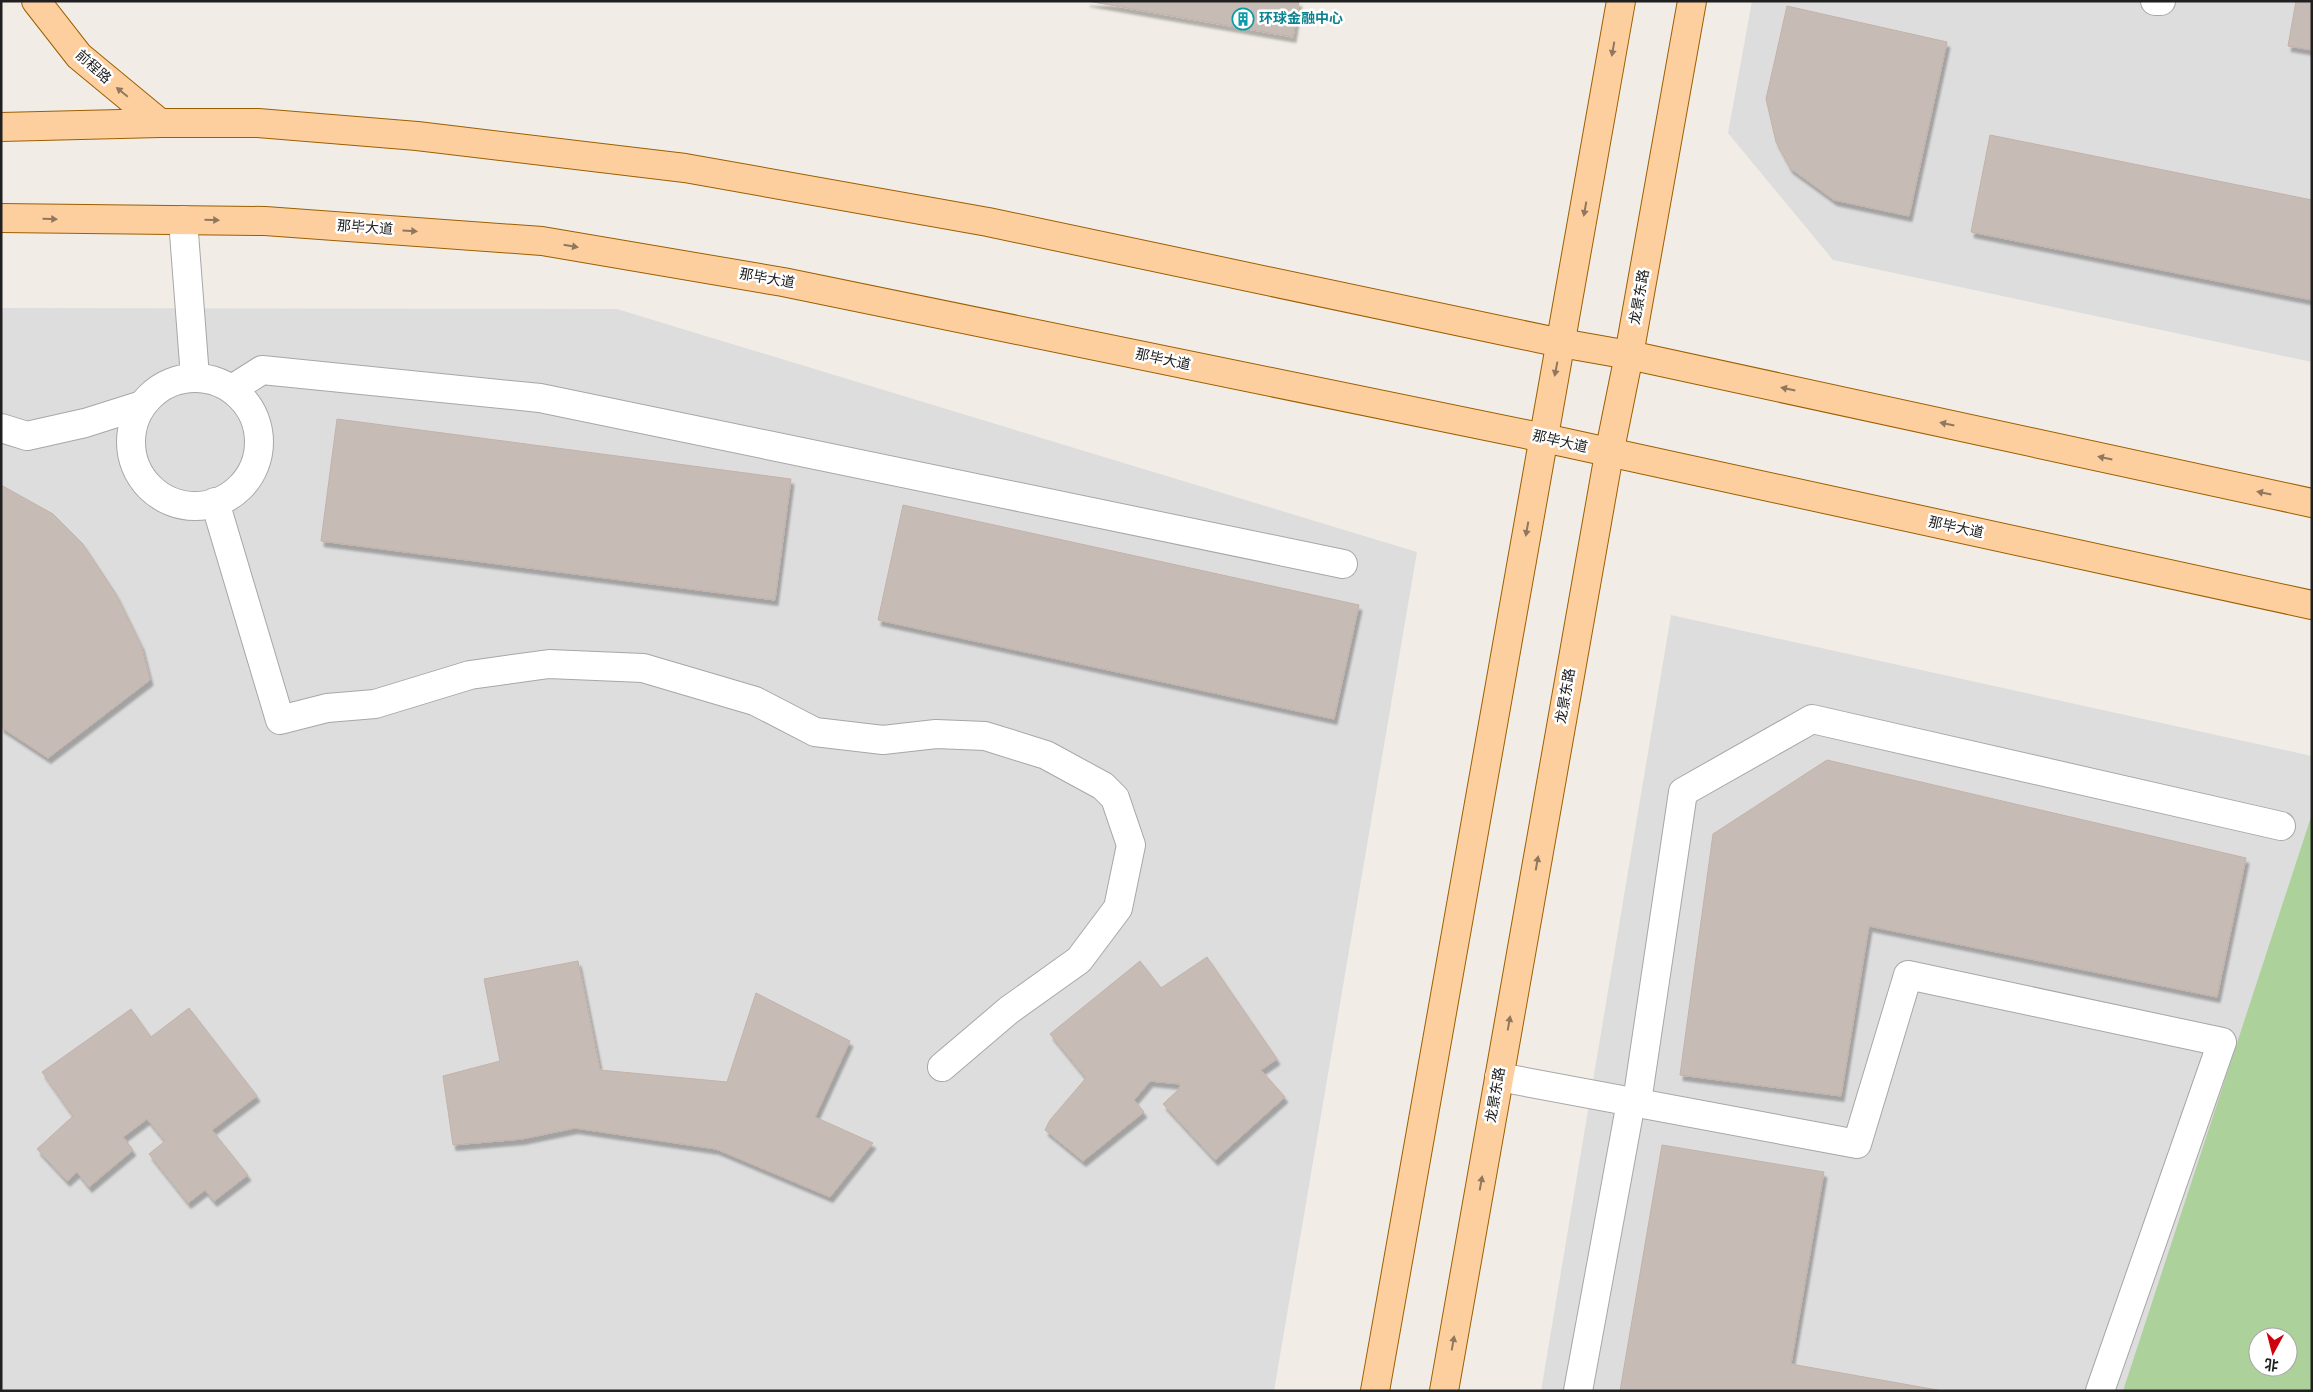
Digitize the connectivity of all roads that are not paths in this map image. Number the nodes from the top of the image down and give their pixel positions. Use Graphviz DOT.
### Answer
graph roads {
  1 [pos="36,1"];
  2 [pos="1621,1"];
  3 [pos="1692,1"];
  4 [pos="2155,1"];
  5 [pos="2161,1"];
  6 [pos="160,123"];
  7 [pos="1,127"];
  8 [pos="1,218"];
  9 [pos="183,220"];
  10 [pos="1561,343"];
  11 [pos="1629,355"];
  12 [pos="195,377"];
  13 [pos="232,389"];
  14 [pos="142,405"];
  15 [pos="1,428"];
  16 [pos="1544,438"];
  17 [pos="1609,454"];
  18 [pos="215,502"];
  19 [pos="2312,503"];
  20 [pos="1343,564"];
  21 [pos="2312,605"];
  22 [pos="2281,826"];
  23 [pos="942,1067"];
  24 [pos="1499,1077"];
  25 [pos="1634,1102"];
  26 [pos="1375,1391"];
  27 [pos="1444,1391"];
  28 [pos="1578,1391"];
  29 [pos="2100,1391"];
  6 -- 1 [label="main road, 前程路, one-way"];
  2 -- 10 [label="main road, one-way"];
  3 -- 11 [label="main road, 龙景东路"];
  4 -- 5 [label="street"];
  6 -- 7 [label="main road"];
  6 -- 10 [label="main road"];
  8 -- 9 [label="main road, 那毕大道, one-way"];
  9 -- 12 [label="street"];
  9 -- 16 [label="main road, 那毕大道, one-way"];
  10 -- 11 [label="main road"];
  10 -- 16 [label="main road, one-way"];
  11 -- 17 [label="main road, 龙景东路"];
  19 -- 11 [label="main road, one-way"];
  12 -- 13 [label="street"];
  12 -- 14 [label="street"];
  13 -- 18 [label="street"];
  13 -- 20 [label="street"];
  14 -- 15 [label="street"];
  14 -- 18 [label="street"];
  16 -- 17 [label="main road, 那毕大道"];
  16 -- 26 [label="main road, one-way"];
  17 -- 21 [label="main road, 那毕大道"];
  24 -- 17 [label="main road, 龙景东路, one-way"];
  18 -- 23 [label="street"];
  22 -- 25 [label="street"];
  24 -- 25 [label="street"];
  27 -- 24 [label="main road, 龙景东路, one-way"];
  25 -- 28 [label="street"];
  25 -- 29 [label="street"];
}
